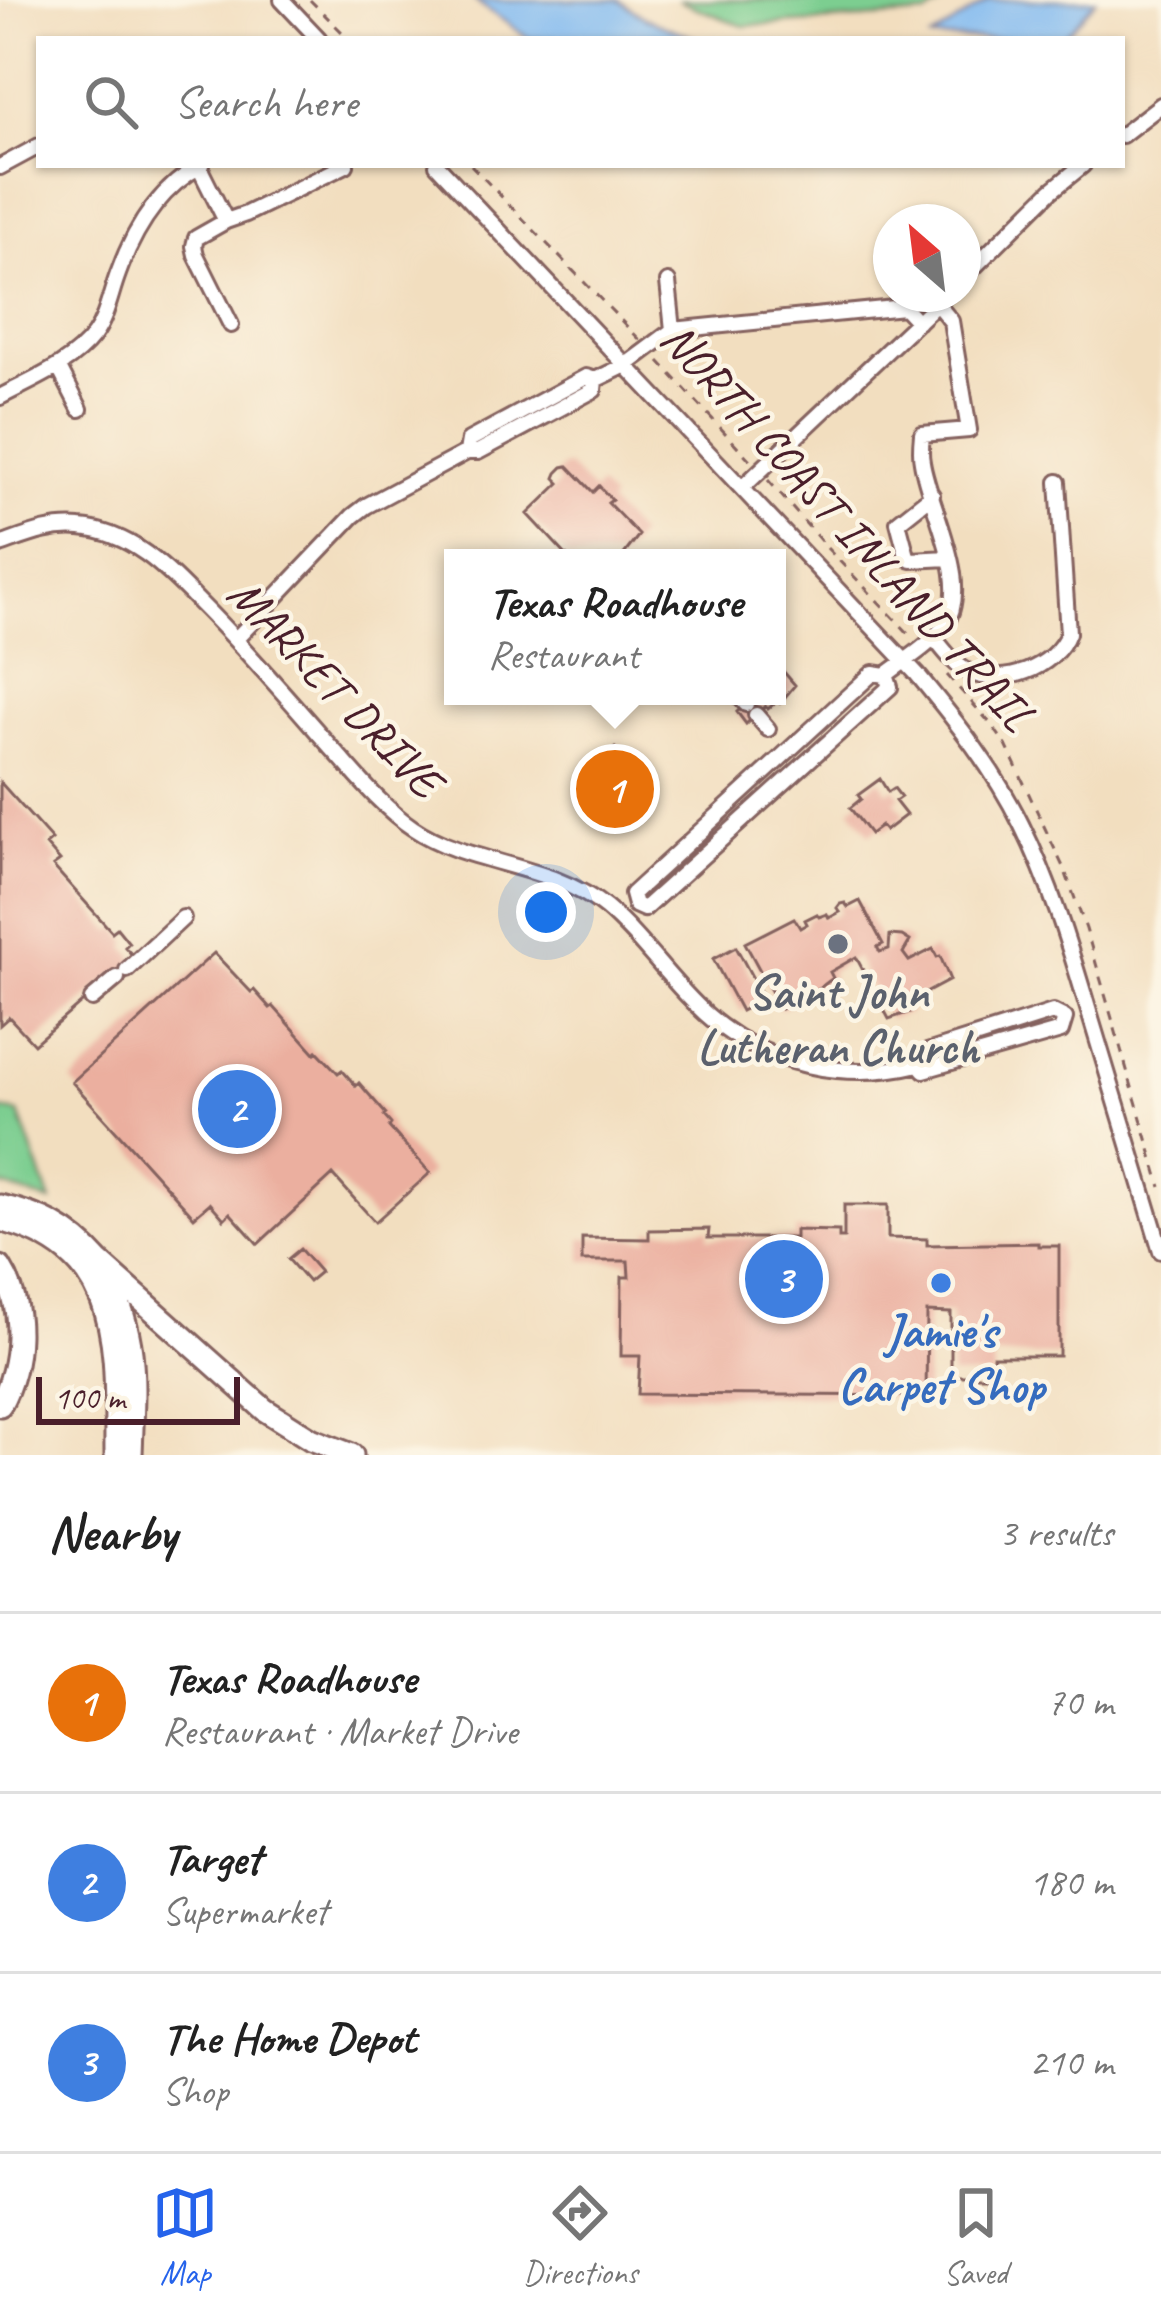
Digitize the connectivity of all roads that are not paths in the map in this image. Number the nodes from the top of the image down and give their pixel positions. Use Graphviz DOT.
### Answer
graph roads {
  1 [pos="282,0"];
  2 [pos="316,36"];
  3 [pos="1161,106"];
  4 [pos="1125,133"];
  5 [pos="36,148"];
  6 [pos="0,167"];
  7 [pos="196,168"];
  8 [pos="200,168"];
  9 [pos="340,168"];
  10 [pos="440,168"];
  11 [pos="1079,168"];
  12 [pos="226,221"];
  13 [pos="981,260"];
  14 [pos="668,282"];
  15 [pos="928,312"];
  16 [pos="947,312"];
  17 [pos="918,322"];
  18 [pos="231,325"];
  19 [pos="673,330"];
  20 [pos="626,365"];
  21 [pos="58,366"];
  22 [pos="0,397"];
  23 [pos="80,409"];
  24 [pos="1058,482"];
  25 [pos="742,488"];
  26 [pos="932,496"];
  27 [pos="0,545"];
  28 [pos="949,558"];
  29 [pos="236,639"];
  30 [pos="928,643"];
  31 [pos="904,661"];
  32 [pos="747,705"];
  33 [pos="768,729"];
  34 [pos="184,918"];
  35 [pos="618,920"];
  36 [pos="92,1000"];
  37 [pos="1089,1011"];
  38 [pos="0,1206"];
  39 [pos="0,1220"];
  40 [pos="1161,1251"];
  41 [pos="98,1262"];
  42 [pos="0,1268"];
  43 [pos="0,1405"];
  44 [pos="116,1455"];
  45 [pos="131,1455"];
  46 [pos="352,1455"];
  1 -- 2 [label="street"];
  3 -- 4 [label="street"];
  5 -- 6 [label="street"];
  7 -- 21 [label="street"];
  8 -- 12 [label="street"];
  9 -- 12 [label="street"];
  10 -- 20 [label="street"];
  11 -- 13 [label="street"];
  12 -- 18 [label="street"];
  14 -- 19 [label="street"];
  15 -- 17 [label="street"];
  16 -- 26 [label="street"];
  17 -- 19 [label="street"];
  17 -- 25 [label="street"];
  19 -- 20 [label="street"];
  20 -- 25 [label="street"];
  20 -- 29 [label="street"];
  21 -- 22 [label="street"];
  21 -- 23 [label="street"];
  24 -- 30 [label="street"];
  25 -- 31 [label="street"];
  26 -- 28 [label="street"];
  26 -- 28 [label="street"];
  27 -- 29 [label="street, MARKET DRIVE"];
  28 -- 30 [label="street"];
  29 -- 35 [label="street, MARKET DRIVE"];
  30 -- 31 [label="street"];
  31 -- 35 [label="street"];
  31 -- 37 [label="street"];
  32 -- 33 [label="street"];
  34 -- 36 [label="street"];
  35 -- 37 [label="street, MARKET DRIVE"];
  37 -- 40 [label="street"];
  38 -- 41 [label="highway"];
  39 -- 44 [label="highway"];
  41 -- 45 [label="highway"];
  41 -- 46 [label="highway"];
  42 -- 43 [label="highway"];
}
